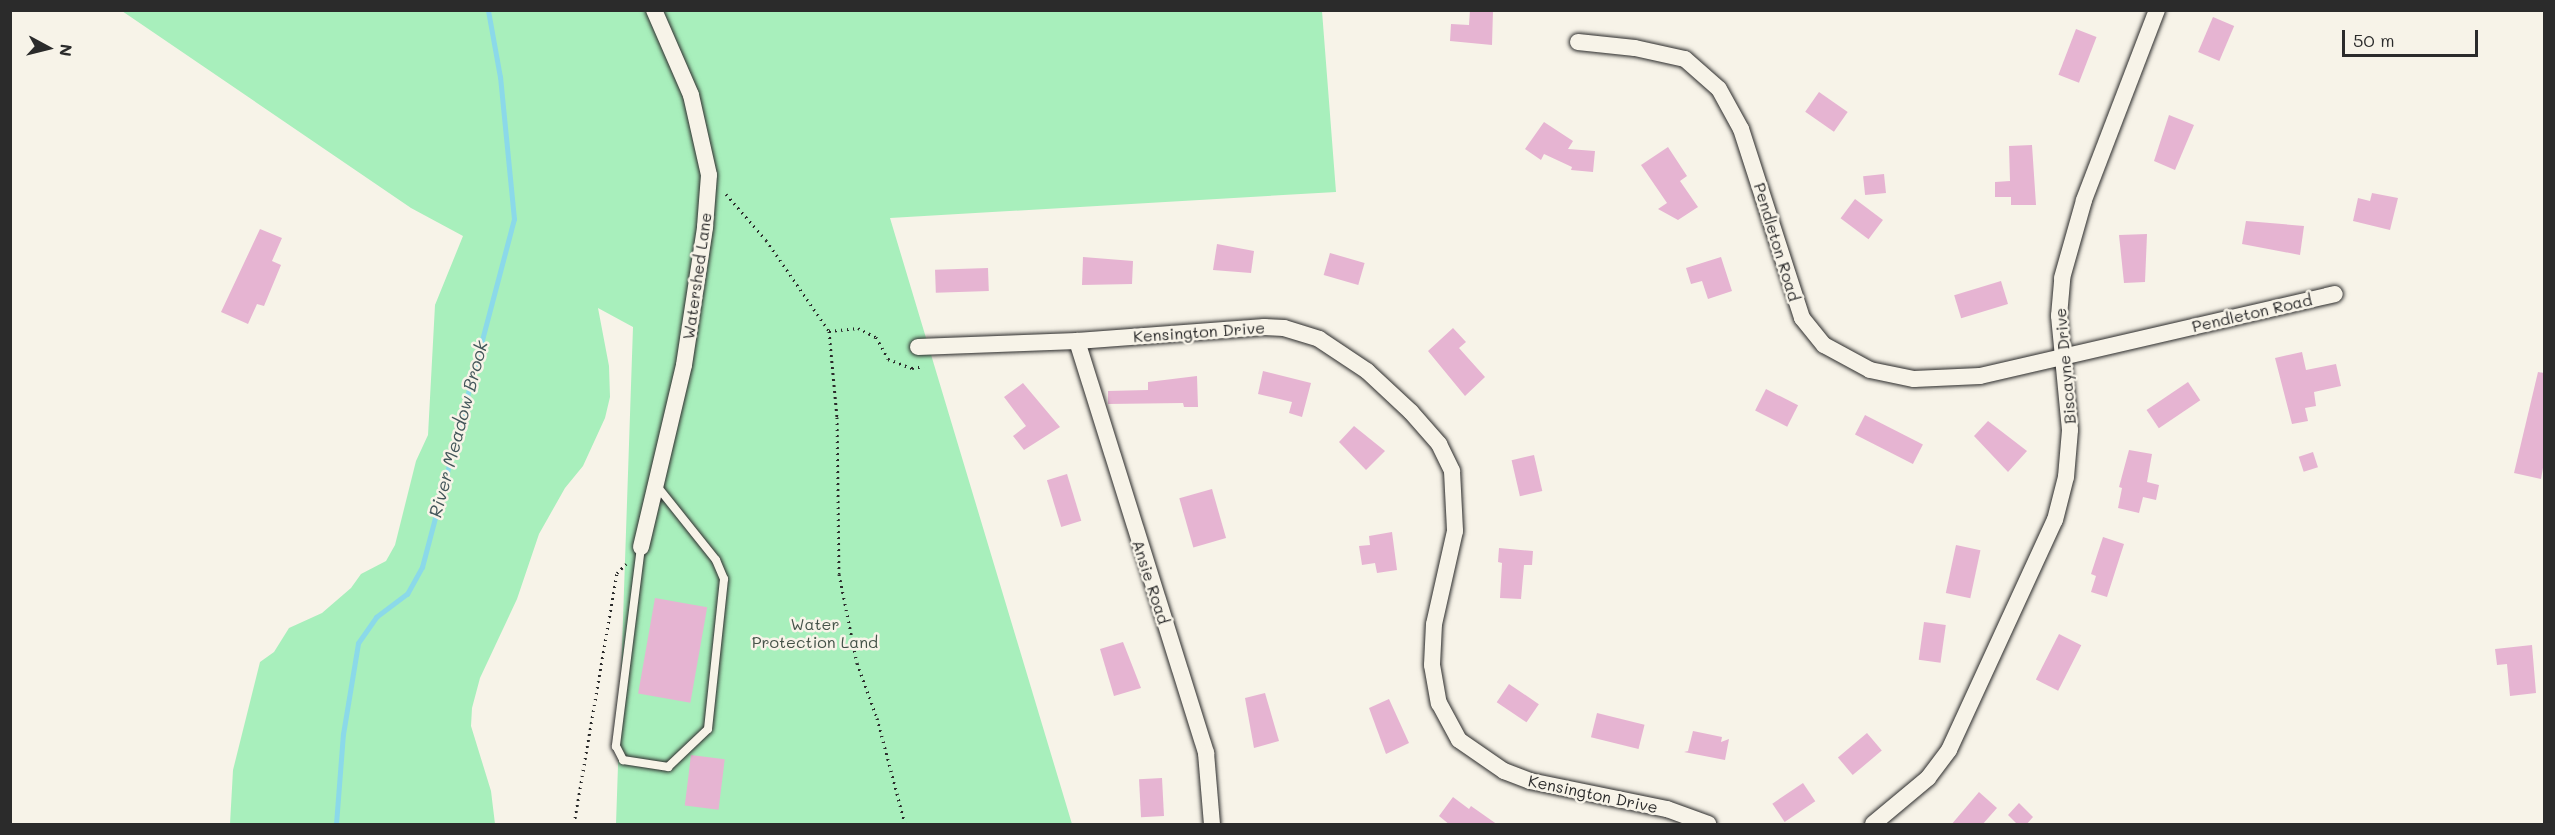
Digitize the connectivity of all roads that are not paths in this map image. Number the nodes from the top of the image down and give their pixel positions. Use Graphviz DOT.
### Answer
graph roads {
  1 [pos="654,10"];
  2 [pos="2157,10"];
  3 [pos="1578,42"];
  4 [pos="2335,294"];
  5 [pos="1077,341"];
  6 [pos="918,347"];
  7 [pos="2063,358"];
  8 [pos="657,486"];
  9 [pos="641,547"];
  10 [pos="1212,825"];
  11 [pos="1708,825"];
  12 [pos="1873,825"];
  1 -- 8 [label="street, Watershed Lane"];
  2 -- 7 [label="street, Biscayne Drive"];
  3 -- 7 [label="street, Pendleton Road"];
  4 -- 7 [label="street, Pendleton Road"];
  5 -- 6 [label="street, Kensington Drive"];
  5 -- 10 [label="street, Ansie Road"];
  5 -- 11 [label="street, Kensington Drive"];
  7 -- 12 [label="street, Biscayne Drive"];
  8 -- 9 [label="street, Watershed Lane"];
  8 -- 9 [label="lane"];
}
